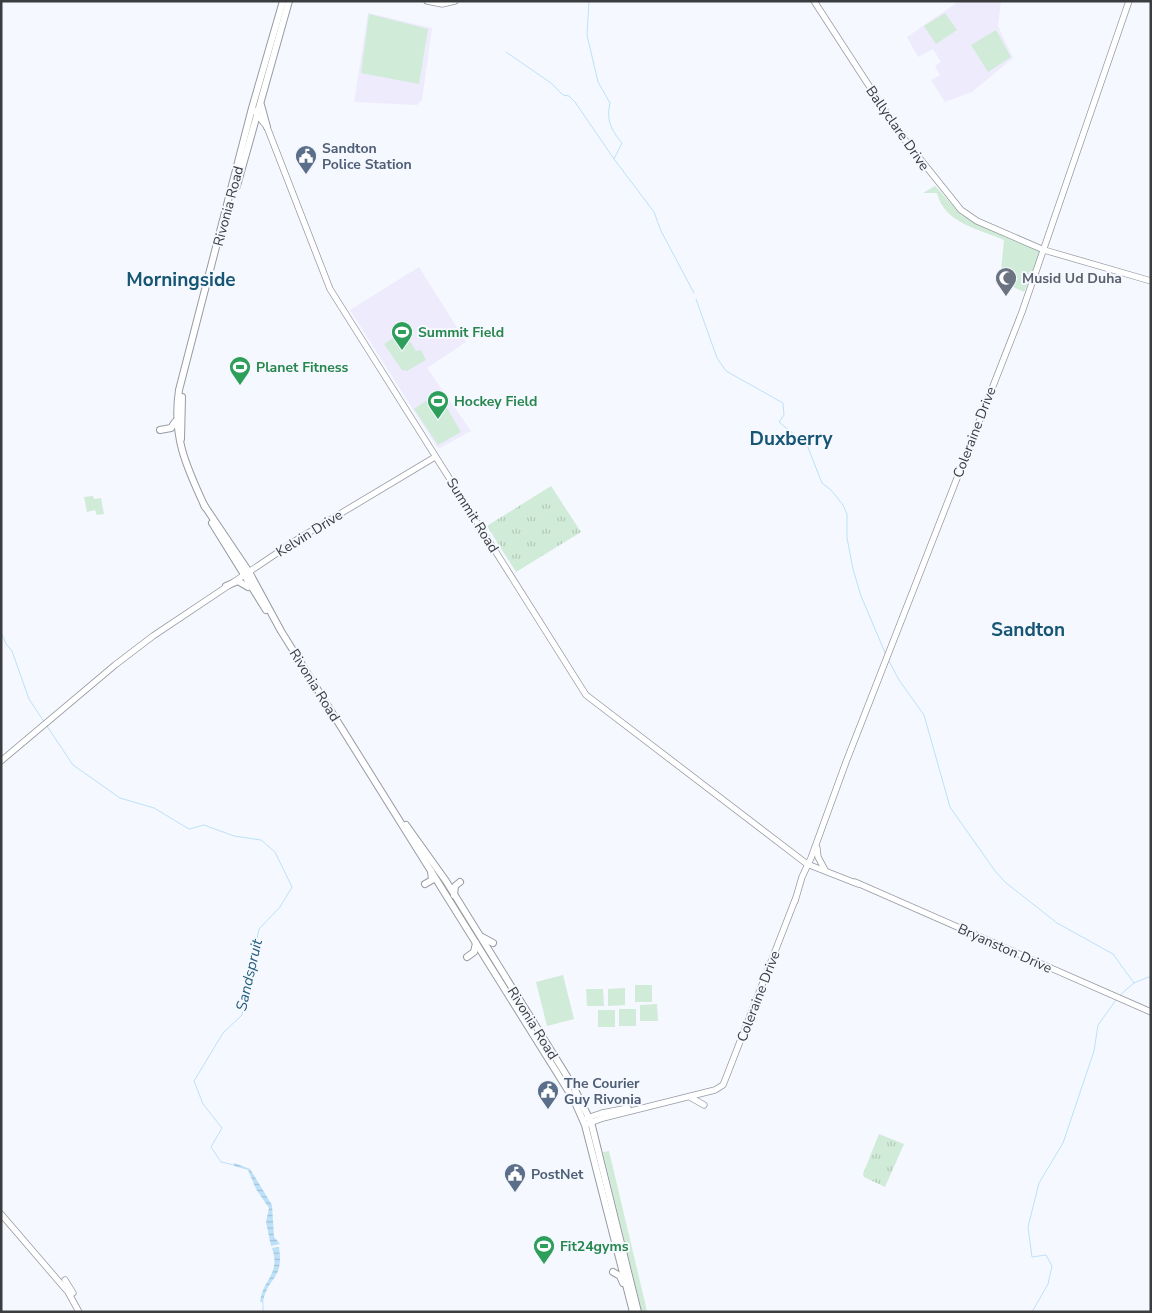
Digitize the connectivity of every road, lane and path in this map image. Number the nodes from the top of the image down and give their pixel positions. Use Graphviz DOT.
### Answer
graph roads {
  1 [pos="283,1"];
  2 [pos="289,1"];
  3 [pos="427,1"];
  4 [pos="455,1"];
  5 [pos="814,1"];
  6 [pos="1129,1"];
  7 [pos="262,94"];
  8 [pos="252,108"];
  9 [pos="257,114"];
  10 [pos="253,127"];
  11 [pos="267,128"];
  12 [pos="236,181"];
  13 [pos="1045,248"];
  14 [pos="1151,281"];
  15 [pos="178,419"];
  16 [pos="160,430"];
  17 [pos="186,430"];
  18 [pos="435,456"];
  19 [pos="246,573"];
  20 [pos="226,586"];
  21 [pos="255,593"];
  22 [pos="281,631"];
  23 [pos="1,761"];
  24 [pos="380,790"];
  25 [pos="818,841"];
  26 [pos="809,863"];
  27 [pos="431,870"];
  28 [pos="826,870"];
  29 [pos="460,882"];
  30 [pos="425,884"];
  31 [pos="858,884"];
  32 [pos="455,896"];
  33 [pos="469,921"];
  34 [pos="476,943"];
  35 [pos="492,943"];
  36 [pos="467,957"];
  37 [pos="1151,1012"];
  38 [pos="718,1088"];
  39 [pos="690,1097"];
  40 [pos="704,1105"];
  41 [pos="587,1121"];
  42 [pos="1,1214"];
  43 [pos="620,1258"];
  44 [pos="65,1280"];
  45 [pos="631,1302"];
  46 [pos="75,1303"];
  47 [pos="79,1312"];
  48 [pos="633,1312"];
  49 [pos="638,1312"];
  1 -- 8 [label="main road, Rivonia Road"];
  2 -- 7 [label="main road, Rivonia Road"];
  3 -- 4 [label="main road"];
  5 -- 13 [label="main road, Ballyclare Drive"];
  6 -- 13 [label="main road, Coleraine Drive"];
  7 -- 9 [label="main road, Rivonia Road"];
  7 -- 11 [label="main road"];
  8 -- 9 [label="main road, Summit Road"];
  8 -- 12 [label="main road, Rivonia Road"];
  9 -- 10 [label="main road, Rivonia Road"];
  9 -- 11 [label="main road, Summit Road"];
  10 -- 11 [label="main road"];
  10 -- 12 [label="main road, Rivonia Road"];
  11 -- 18 [label="main road, Summit Road"];
  12 -- 15 [label="main road, Rivonia Road"];
  13 -- 14 [label="main road, Ballyclare Drive"];
  13 -- 25 [label="main road, Coleraine Drive"];
  15 -- 16 [label="main road"];
  15 -- 17 [label="main road"];
  15 -- 19 [label="main road, Rivonia Road"];
  18 -- 19 [label="main road, Kelvin Drive"];
  18 -- 26 [label="main road, Summit Road"];
  19 -- 20 [label="main road, Kelvin Drive"];
  19 -- 21 [label="main road, Rivonia Road"];
  19 -- 22 [label="main road, Rivonia Road"];
  20 -- 21 [label="main road"];
  20 -- 23 [label="main road, Kelvin Drive"];
  21 -- 22 [label="main road, Rivonia Road"];
  22 -- 24 [label="main road, Rivonia Road"];
  24 -- 27 [label="main road, Rivonia Road"];
  24 -- 32 [label="main road, Rivonia Road"];
  25 -- 26 [label="main road, Coleraine Drive"];
  25 -- 28 [label="main road"];
  26 -- 28 [label="main road, Bryanston Drive"];
  26 -- 31 [label="main road, Bryanston Drive"];
  26 -- 38 [label="main road, Coleraine Drive"];
  27 -- 30 [label="main road"];
  27 -- 34 [label="main road, Rivonia Road"];
  28 -- 31 [label="main road, Bryanston Drive"];
  29 -- 32 [label="main road"];
  31 -- 37 [label="main road, Bryanston Drive"];
  32 -- 33 [label="main road, Rivonia Road"];
  33 -- 35 [label="main road"];
  33 -- 41 [label="main road, Rivonia Road"];
  34 -- 36 [label="main road"];
  34 -- 41 [label="main road, Rivonia Road"];
  38 -- 39 [label="main road"];
  38 -- 41 [label="main road"];
  39 -- 40 [label="main road"];
  39 -- 41 [label="main road"];
  41 -- 43 [label="main road, Rivonia Road"];
  41 -- 49 [label="main road, Rivonia Road"];
  42 -- 46 [label="main road"];
  43 -- 45 [label="main road, Rivonia Road"];
  43 -- 45 [label="main road"];
  44 -- 46 [label="main road"];
  45 -- 48 [label="main road, Rivonia Road"];
  46 -- 47 [label="main road"];
}
